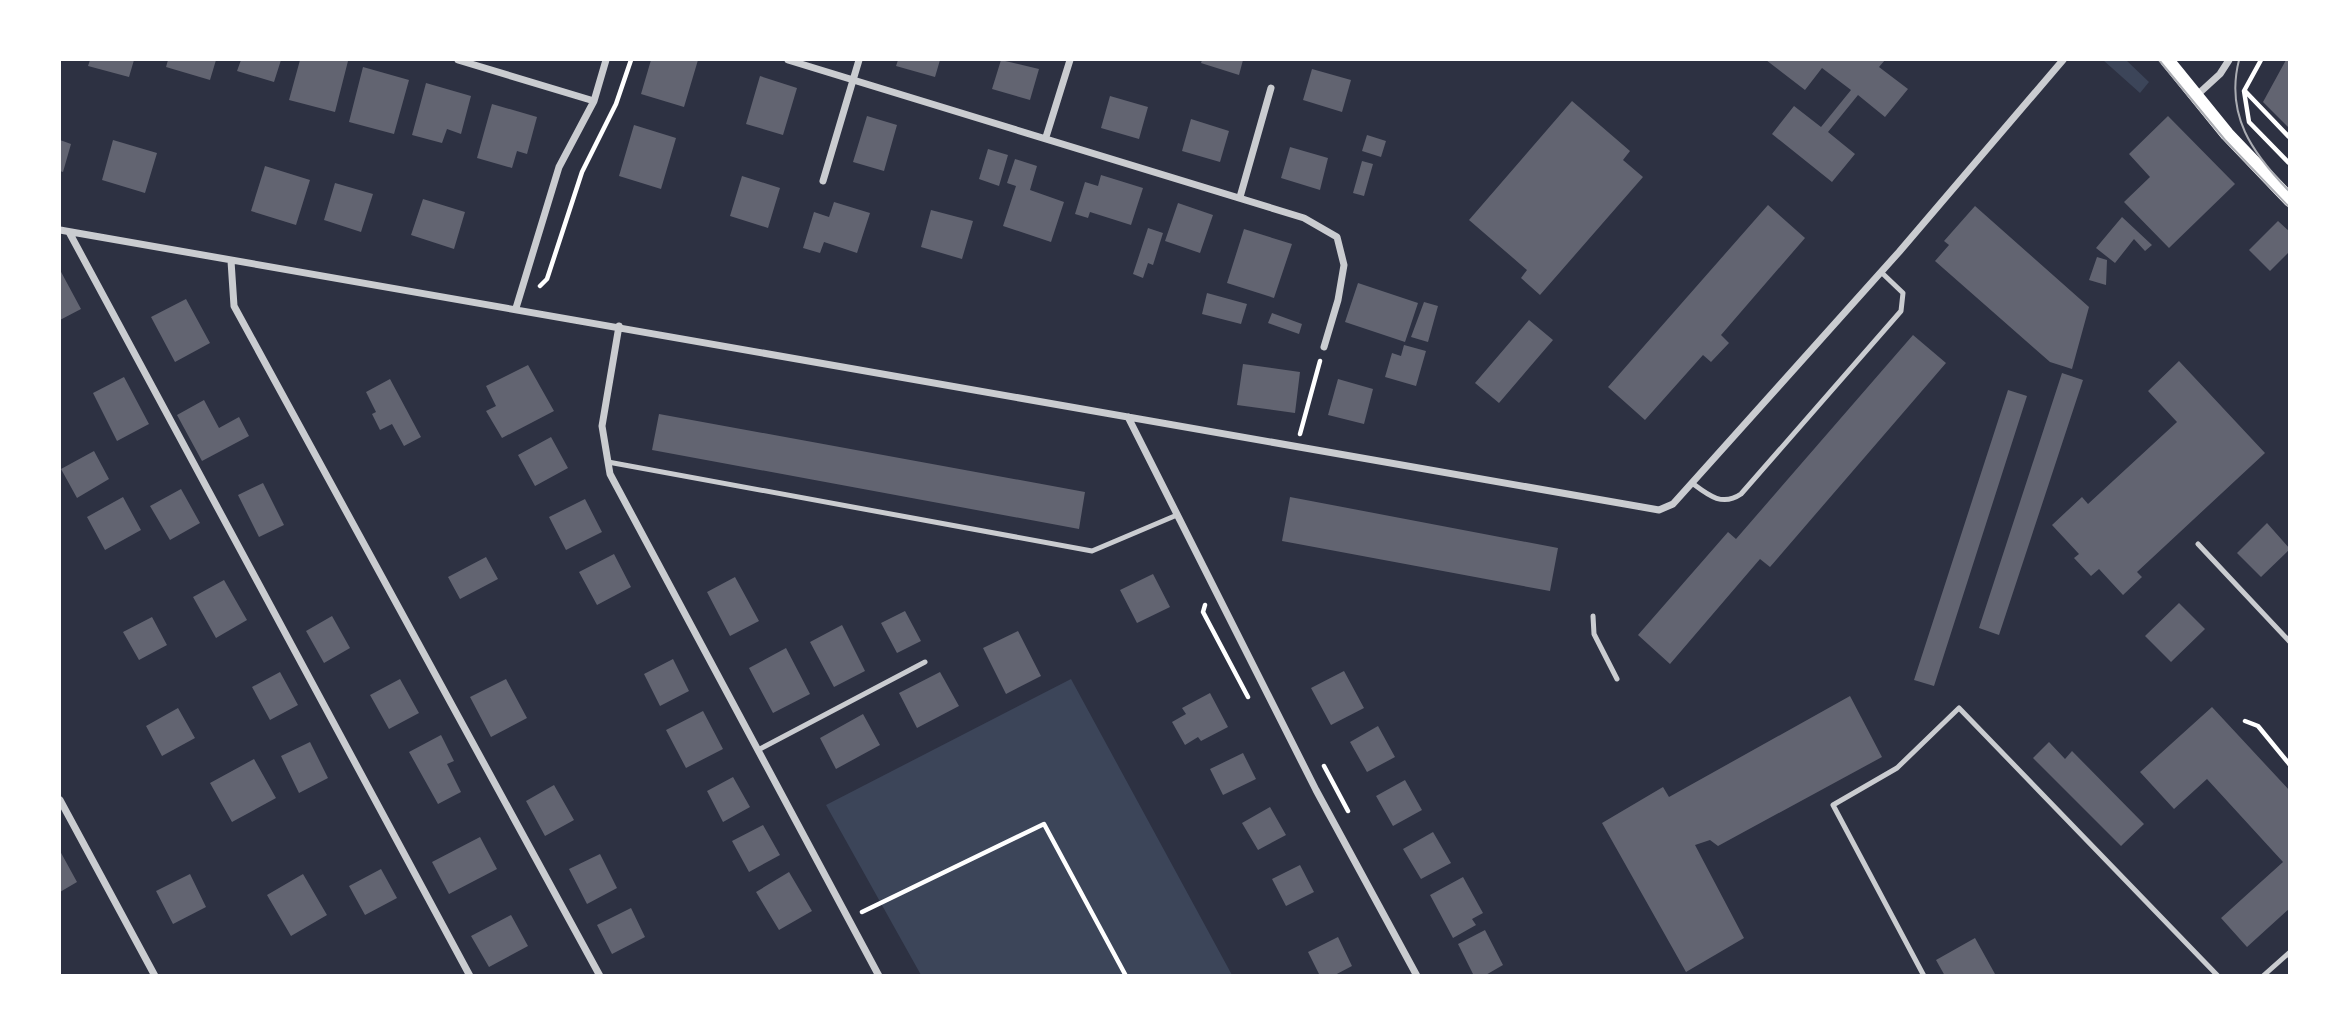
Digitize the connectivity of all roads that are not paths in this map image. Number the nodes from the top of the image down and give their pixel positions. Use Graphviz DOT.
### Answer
graph roads {
  1 [pos="458,60"];
  2 [pos="606,60"];
  3 [pos="788,60"];
  4 [pos="859,60"];
  5 [pos="1070,60"];
  6 [pos="2063,60"];
  7 [pos="2167,60"];
  8 [pos="2229,60"];
  9 [pos="853,79"];
  10 [pos="1271,88"];
  11 [pos="2196,97"];
  12 [pos="593,101"];
  13 [pos="1046,137"];
  14 [pos="822,181"];
  15 [pos="1240,197"];
  16 [pos="2290,200"];
  17 [pos="60,230"];
  18 [pos="69,232"];
  19 [pos="231,261"];
  20 [pos="1881,272"];
  21 [pos="516,308"];
  22 [pos="619,326"];
  23 [pos="1324,347"];
  24 [pos="1128,417"];
  25 [pos="608,462"];
  26 [pos="1692,483"];
  27 [pos="1177,515"];
  28 [pos="2198,544"];
  29 [pos="1593,616"];
  30 [pos="2290,642"];
  31 [pos="925,662"];
  32 [pos="1617,679"];
  33 [pos="758,750"];
  34 [pos="60,800"];
  35 [pos="2290,952"];
  36 [pos="155,975"];
  37 [pos="470,975"];
  38 [pos="600,975"];
  39 [pos="879,975"];
  40 [pos="1417,975"];
  41 [pos="1924,975"];
  42 [pos="2218,975"];
  43 [pos="2263,975"];
  1 -- 12 [label="street"];
  2 -- 12 [label="street"];
  3 -- 9 [label="street"];
  4 -- 9 [label="street"];
  5 -- 13 [label="street"];
  6 -- 20 [label="street"];
  7 -- 11 [label="main road"];
  8 -- 11 [label="street"];
  9 -- 13 [label="street"];
  9 -- 14 [label="street"];
  10 -- 15 [label="street"];
  11 -- 16 [label="main road"];
  12 -- 21 [label="street"];
  13 -- 15 [label="street"];
  15 -- 23 [label="street"];
  17 -- 18 [label="street"];
  18 -- 19 [label="street"];
  18 -- 37 [label="street"];
  19 -- 21 [label="street"];
  19 -- 38 [label="street"];
  20 -- 26 [label="street"];
  20 -- 26 [label="lane"];
  21 -- 22 [label="street"];
  22 -- 24 [label="street"];
  22 -- 25 [label="street"];
  24 -- 26 [label="street"];
  24 -- 27 [label="street"];
  25 -- 27 [label="lane"];
  25 -- 33 [label="street"];
  27 -- 40 [label="street"];
  28 -- 30 [label="lane"];
  29 -- 32 [label="lane"];
  31 -- 33 [label="lane"];
  33 -- 39 [label="street"];
  34 -- 36 [label="street"];
  35 -- 43 [label="lane"];
  41 -- 42 [label="lane"];
}
